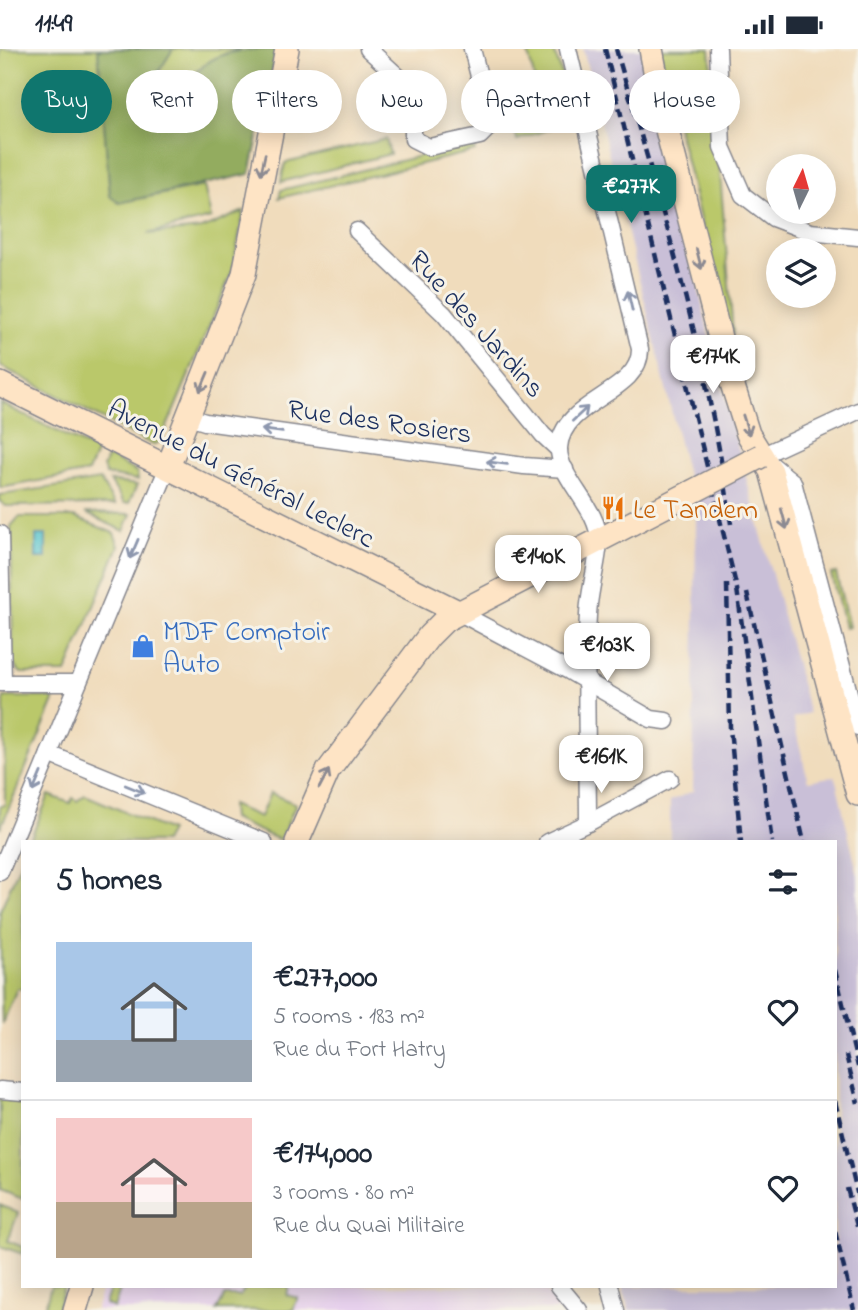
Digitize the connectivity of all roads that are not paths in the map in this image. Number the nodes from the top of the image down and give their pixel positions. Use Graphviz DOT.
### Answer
graph roads {
  1 [pos="287,49"];
  2 [pos="368,49"];
  3 [pos="472,49"];
  4 [pos="568,49"];
  5 [pos="651,49"];
  6 [pos="718,49"];
  7 [pos="357,231"];
  8 [pos="858,237"];
  9 [pos="0,384"];
  10 [pos="858,411"];
  11 [pos="189,417"];
  12 [pos="559,450"];
  13 [pos="761,456"];
  14 [pos="168,467"];
  15 [pos="565,469"];
  16 [pos="0,534"];
  17 [pos="599,540"];
  18 [pos="458,613"];
  19 [pos="588,682"];
  20 [pos="2,683"];
  21 [pos="78,683"];
  22 [pos="666,722"];
  23 [pos="858,727"];
  24 [pos="49,754"];
  25 [pos="670,779"];
  26 [pos="858,795"];
  27 [pos="589,823"];
  28 [pos="259,840"];
  29 [pos="298,840"];
  30 [pos="551,840"];
  31 [pos="6,841"];
  32 [pos="0,872"];
  33 [pos="0,1090"];
  34 [pos="21,1092"];
  35 [pos="81,1288"];
  36 [pos="561,1288"];
  37 [pos="610,1288"];
  38 [pos="75,1310"];
  39 [pos="579,1310"];
  40 [pos="616,1310"];
  1 -- 11 [label="street, one-way"];
  2 -- 3 [label="street"];
  12 -- 4 [label="street, one-way"];
  5 -- 13 [label="street, one-way"];
  6 -- 8 [label="street"];
  7 -- 12 [label="street, Rue des Jardins"];
  9 -- 14 [label="street, Avenue du Général Leclerc"];
  10 -- 13 [label="street"];
  11 -- 14 [label="street"];
  15 -- 11 [label="street, Rue des Rosiers, one-way"];
  12 -- 15 [label="street"];
  13 -- 17 [label="street, bridge"];
  13 -- 23 [label="street"];
  13 -- 26 [label="street, one-way"];
  14 -- 18 [label="street, Avenue du Général Leclerc"];
  14 -- 21 [label="street, one-way"];
  15 -- 17 [label="street"];
  16 -- 20 [label="street"];
  17 -- 18 [label="street"];
  17 -- 19 [label="street"];
  18 -- 19 [label="street"];
  29 -- 18 [label="street, one-way"];
  19 -- 22 [label="street"];
  19 -- 27 [label="street"];
  20 -- 21 [label="street"];
  21 -- 24 [label="street"];
  24 -- 28 [label="street, one-way"];
  24 -- 31 [label="street, one-way"];
  25 -- 27 [label="street"];
  27 -- 30 [label="street"];
  31 -- 32 [label="street"];
  33 -- 34 [label="street"];
  35 -- 38 [label="street"];
  36 -- 39 [label="street"];
  37 -- 40 [label="street"];
}
